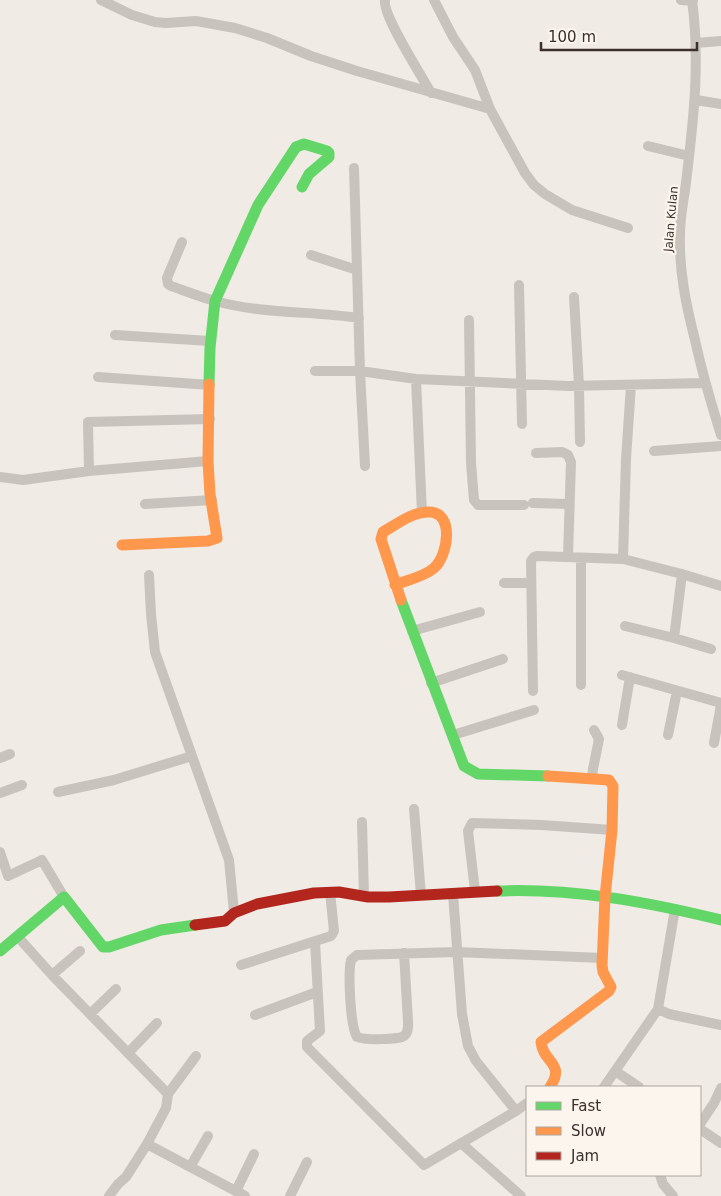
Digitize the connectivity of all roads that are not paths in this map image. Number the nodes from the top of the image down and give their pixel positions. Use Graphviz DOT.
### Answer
graph roads {
  1 [pos="101,0"];
  2 [pos="386,0"];
  3 [pos="434,0"];
  4 [pos="681,0"];
  5 [pos="692,0"];
  6 [pos="721,41"];
  7 [pos="696,43"];
  8 [pos="432,92"];
  9 [pos="696,100"];
  10 [pos="721,104"];
  11 [pos="490,109"];
  12 [pos="648,146"];
  13 [pos="689,156"];
  14 [pos="354,168"];
  15 [pos="302,187"];
  16 [pos="628,228"];
  17 [pos="182,242"];
  18 [pos="311,255"];
  19 [pos="357,270"];
  20 [pos="520,285"];
  21 [pos="574,297"];
  22 [pos="215,301"];
  23 [pos="359,318"];
  24 [pos="469,320"];
  25 [pos="115,335"];
  26 [pos="210,341"];
  27 [pos="314,371"];
  28 [pos="360,371"];
  29 [pos="98,377"];
  30 [pos="416,379"];
  31 [pos="469,382"];
  32 [pos="521,383"];
  33 [pos="705,383"];
  34 [pos="210,385"];
  35 [pos="631,385"];
  36 [pos="579,386"];
  37 [pos="210,419"];
  38 [pos="522,424"];
  39 [pos="721,435"];
  40 [pos="580,442"];
  41 [pos="721,446"];
  42 [pos="654,451"];
  43 [pos="536,453"];
  44 [pos="208,461"];
  45 [pos="365,466"];
  46 [pos="89,471"];
  47 [pos="0,477"];
  48 [pos="212,500"];
  49 [pos="146,504"];
  50 [pos="569,504"];
  51 [pos="422,513"];
  52 [pos="122,545"];
  53 [pos="568,556"];
  54 [pos="581,558"];
  55 [pos="623,559"];
  56 [pos="682,574"];
  57 [pos="150,575"];
  58 [pos="504,583"];
  59 [pos="531,583"];
  60 [pos="395,585"];
  61 [pos="721,586"];
  62 [pos="480,612"];
  63 [pos="625,626"];
  64 [pos="412,631"];
  65 [pos="674,638"];
  66 [pos="711,649"];
  67 [pos="503,659"];
  68 [pos="431,682"];
  69 [pos="581,685"];
  70 [pos="532,691"];
  71 [pos="677,691"];
  72 [pos="721,704"];
  73 [pos="534,710"];
  74 [pos="622,725"];
  75 [pos="594,730"];
  76 [pos="668,734"];
  77 [pos="453,735"];
  78 [pos="714,743"];
  79 [pos="192,756"];
  80 [pos="592,778"];
  81 [pos="22,785"];
  82 [pos="0,792"];
  83 [pos="58,792"];
  84 [pos="414,809"];
  85 [pos="362,822"];
  86 [pos="612,830"];
  87 [pos="0,852"];
  88 [pos="475,891"];
  89 [pos="330,892"];
  90 [pos="453,894"];
  91 [pos="421,895"];
  92 [pos="364,896"];
  93 [pos="605,897"];
  94 [pos="60,900"];
  95 [pos="675,909"];
  96 [pos="234,912"];
  97 [pos="721,920"];
  98 [pos="18,937"];
  99 [pos="315,942"];
  100 [pos="0,951"];
  101 [pos="80,951"];
  102 [pos="458,952"];
  103 [pos="404,953"];
  104 [pos="602,958"];
  105 [pos="241,965"];
  106 [pos="52,975"];
  107 [pos="116,989"];
  108 [pos="318,992"];
  109 [pos="658,1009"];
  110 [pos="90,1014"];
  111 [pos="255,1016"];
  112 [pos="157,1024"];
  113 [pos="721,1025"];
  114 [pos="128,1053"];
  115 [pos="196,1056"];
  116 [pos="615,1071"];
  117 [pos="551,1086"];
  118 [pos="605,1086"];
  119 [pos="638,1086"];
  120 [pos="721,1088"];
  121 [pos="168,1094"];
  122 [pos="526,1104"];
  123 [pos="516,1112"];
  124 [pos="701,1122"];
  125 [pos="701,1130"];
  126 [pos="208,1136"];
  127 [pos="462,1143"];
  128 [pos="721,1143"];
  129 [pos="146,1144"];
  130 [pos="254,1154"];
  131 [pos="307,1162"];
  132 [pos="190,1167"];
  133 [pos="660,1176"];
  134 [pos="240,1194"];
  135 [pos="109,1196"];
  136 [pos="290,1196"];
  137 [pos="521,1196"];
  138 [pos="673,1196"];
  1 -- 8 [label="street"];
  2 -- 8 [label="street"];
  3 -- 11 [label="street"];
  4 -- 5 [label="street"];
  5 -- 7 [label="street, Jalan Kulan"];
  6 -- 7 [label="street"];
  7 -- 9 [label="street, Jalan Kulan"];
  8 -- 11 [label="street"];
  9 -- 10 [label="street"];
  9 -- 13 [label="street, Jalan Kulan"];
  11 -- 16 [label="street"];
  12 -- 13 [label="street"];
  13 -- 33 [label="street, Jalan Kulan"];
  14 -- 19 [label="street"];
  15 -- 22 [label="street"];
  17 -- 22 [label="street"];
  18 -- 19 [label="street"];
  19 -- 23 [label="street"];
  20 -- 32 [label="street"];
  21 -- 36 [label="street"];
  22 -- 23 [label="street"];
  22 -- 26 [label="street"];
  23 -- 28 [label="street"];
  24 -- 31 [label="street"];
  25 -- 26 [label="street"];
  26 -- 34 [label="street"];
  27 -- 28 [label="street"];
  28 -- 30 [label="street"];
  28 -- 45 [label="street"];
  29 -- 34 [label="street"];
  30 -- 31 [label="street"];
  30 -- 51 [label="street"];
  31 -- 32 [label="street"];
  31 -- 50 [label="street"];
  32 -- 36 [label="street"];
  32 -- 38 [label="street"];
  33 -- 35 [label="street"];
  33 -- 39 [label="street, Jalan Kulan"];
  34 -- 37 [label="street"];
  35 -- 36 [label="street"];
  35 -- 55 [label="street"];
  36 -- 40 [label="street"];
  37 -- 44 [label="street"];
  37 -- 46 [label="street"];
  41 -- 42 [label="street"];
  43 -- 50 [label="street"];
  44 -- 46 [label="street"];
  44 -- 48 [label="street"];
  46 -- 47 [label="street"];
  48 -- 49 [label="street"];
  48 -- 52 [label="street"];
  50 -- 53 [label="street"];
  51 -- 60 [label="street"];
  51 -- 60 [label="street"];
  53 -- 54 [label="street"];
  53 -- 59 [label="street"];
  54 -- 55 [label="street"];
  54 -- 69 [label="street"];
  55 -- 56 [label="street"];
  56 -- 61 [label="street"];
  56 -- 65 [label="street"];
  57 -- 79 [label="street"];
  58 -- 59 [label="street"];
  59 -- 70 [label="street"];
  60 -- 64 [label="street"];
  62 -- 64 [label="street"];
  63 -- 65 [label="street"];
  64 -- 68 [label="street"];
  65 -- 66 [label="street"];
  67 -- 68 [label="street"];
  68 -- 77 [label="street"];
  71 -- 72 [label="street"];
  71 -- 74 [label="street"];
  71 -- 76 [label="street"];
  72 -- 78 [label="street"];
  73 -- 77 [label="street"];
  75 -- 80 [label="street"];
  77 -- 80 [label="street"];
  79 -- 83 [label="street"];
  79 -- 96 [label="street"];
  80 -- 86 [label="street"];
  81 -- 82 [label="street"];
  84 -- 91 [label="street"];
  85 -- 92 [label="street"];
  86 -- 88 [label="street"];
  86 -- 93 [label="street"];
  87 -- 94 [label="street"];
  88 -- 90 [label="street"];
  88 -- 93 [label="street"];
  89 -- 92 [label="street"];
  89 -- 96 [label="street"];
  89 -- 99 [label="street"];
  90 -- 91 [label="street"];
  90 -- 102 [label="street"];
  91 -- 92 [label="street"];
  93 -- 95 [label="street"];
  93 -- 104 [label="street"];
  94 -- 96 [label="street"];
  94 -- 98 [label="street"];
  95 -- 97 [label="street"];
  95 -- 109 [label="street"];
  98 -- 100 [label="street"];
  98 -- 106 [label="street"];
  99 -- 105 [label="street"];
  99 -- 108 [label="street"];
  101 -- 106 [label="street"];
  102 -- 103 [label="street"];
  102 -- 104 [label="street"];
  102 -- 123 [label="street"];
  103 -- 103 [label="street"];
  104 -- 117 [label="street"];
  106 -- 110 [label="street"];
  107 -- 110 [label="street"];
  108 -- 111 [label="street"];
  108 -- 127 [label="street"];
  109 -- 113 [label="street"];
  109 -- 116 [label="street"];
  110 -- 114 [label="street"];
  112 -- 114 [label="street"];
  114 -- 121 [label="street"];
  115 -- 121 [label="street"];
  116 -- 118 [label="street"];
  116 -- 119 [label="street"];
  120 -- 124 [label="street"];
  121 -- 129 [label="street"];
  122 -- 123 [label="street"];
  123 -- 127 [label="street"];
  125 -- 128 [label="street"];
  126 -- 132 [label="street"];
  127 -- 137 [label="street"];
  129 -- 132 [label="street"];
  129 -- 135 [label="street"];
  130 -- 134 [label="street"];
  131 -- 136 [label="street"];
  132 -- 134 [label="street"];
  133 -- 138 [label="street"];
}
